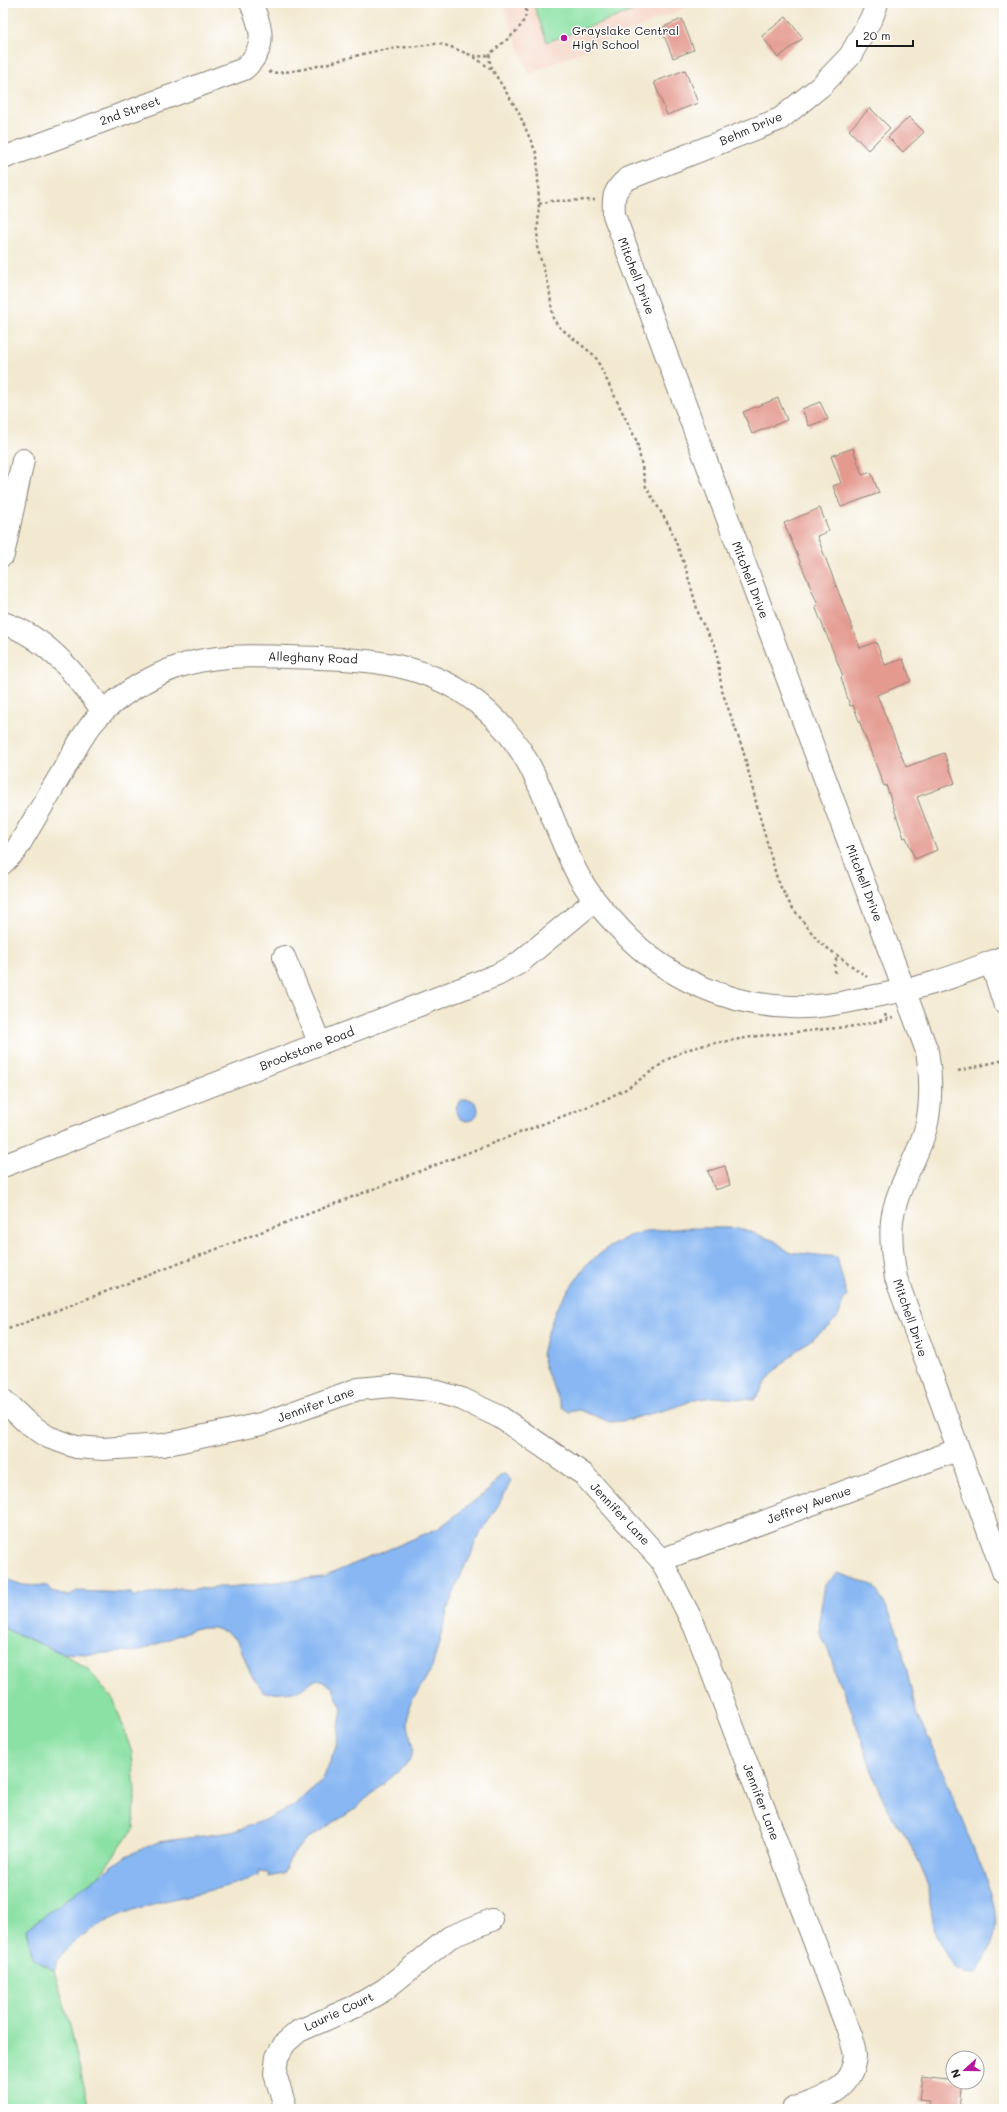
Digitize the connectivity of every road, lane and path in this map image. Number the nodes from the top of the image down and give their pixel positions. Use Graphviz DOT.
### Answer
graph roads {
  1 [pos="251,3"];
  2 [pos="525,3"];
  3 [pos="877,3"];
  4 [pos="490,54"];
  5 [pos="472,55"];
  6 [pos="255,59"];
  7 [pos="493,71"];
  8 [pos="3,158"];
  9 [pos="615,194"];
  10 [pos="539,204"];
  11 [pos="23,460"];
  12 [pos="3,555"];
  13 [pos="3,623"];
  14 [pos="103,711"];
  15 [pos="3,863"];
  16 [pos="594,901"];
  17 [pos="838,956"];
  18 [pos="284,957"];
  19 [pos="997,960"];
  20 [pos="835,973"];
  21 [pos="904,989"];
  22 [pos="879,996"];
  23 [pos="1004,1002"];
  24 [pos="912,1011"];
  25 [pos="887,1021"];
  26 [pos="320,1044"];
  27 [pos="1004,1060"];
  28 [pos="958,1071"];
  29 [pos="3,1166"];
  30 [pos="3,1331"];
  31 [pos="3,1400"];
  32 [pos="957,1450"];
  33 [pos="661,1560"];
  34 [pos="1004,1574"];
  35 [pos="492,1920"];
  36 [pos="286,2109"];
  37 [pos="794,2109"];
  1 -- 6 [label="street"];
  2 -- 4 [label="path"];
  3 -- 9 [label="street, Behm Drive"];
  4 -- 5 [label="path"];
  4 -- 7 [label="path"];
  5 -- 6 [label="path"];
  5 -- 7 [label="path"];
  6 -- 8 [label="street, 2nd Street"];
  7 -- 10 [label="path"];
  9 -- 10 [label="path"];
  9 -- 21 [label="street, Mitchell Drive"];
  10 -- 17 [label="path"];
  11 -- 12 [label="street"];
  13 -- 14 [label="street"];
  14 -- 15 [label="street, Alleghany Road"];
  14 -- 16 [label="street, Alleghany Road"];
  16 -- 22 [label="street, Alleghany Road"];
  16 -- 26 [label="street, Brookstone Road"];
  17 -- 20 [label="path"];
  17 -- 22 [label="path"];
  18 -- 26 [label="street"];
  19 -- 21 [label="street, Alleghany Road"];
  19 -- 23 [label="street"];
  21 -- 22 [label="street, Alleghany Road"];
  21 -- 24 [label="street, Mitchell Drive"];
  22 -- 25 [label="path"];
  24 -- 25 [label="path"];
  24 -- 32 [label="street, Mitchell Drive"];
  25 -- 30 [label="path"];
  26 -- 29 [label="street, Brookstone Road"];
  27 -- 28 [label="path"];
  31 -- 33 [label="street, Jennifer Lane"];
  32 -- 33 [label="street, Jeffrey Avenue"];
  32 -- 34 [label="street, Mitchell Drive"];
  33 -- 37 [label="street, Jennifer Lane"];
  35 -- 36 [label="street, Laurie Court"];
}
